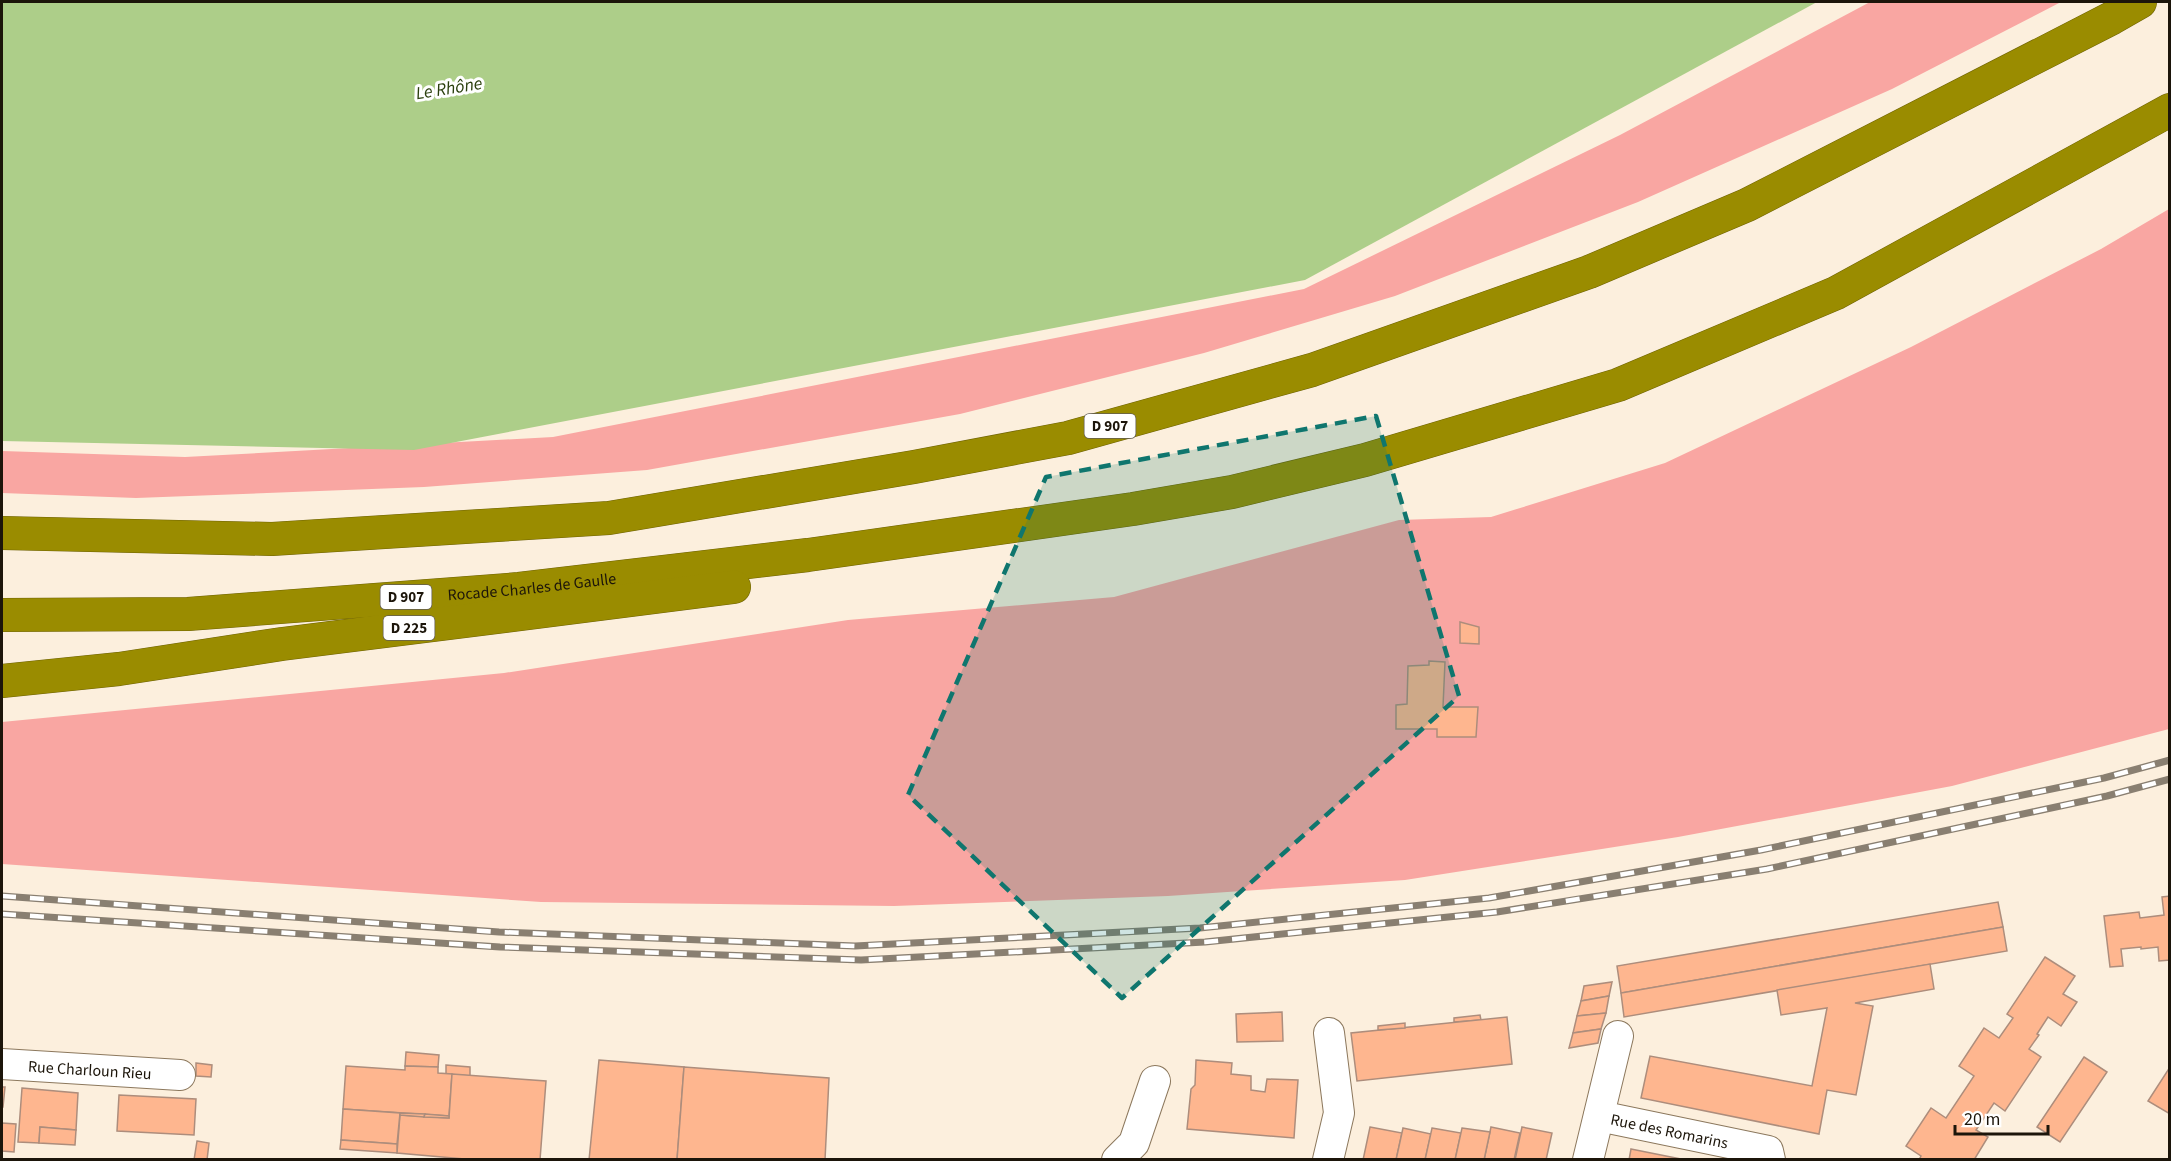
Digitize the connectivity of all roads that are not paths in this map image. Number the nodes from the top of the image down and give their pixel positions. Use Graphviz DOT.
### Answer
graph roads {
  1 [pos="2140,2"];
  2 [pos="2169,110"];
  3 [pos="2,533"];
  4 [pos="808,555"];
  5 [pos="2,615"];
  6 [pos="2,681"];
  7 [pos="1329,1033"];
  8 [pos="1618,1036"];
  9 [pos="2,1064"];
  10 [pos="180,1075"];
  11 [pos="1155,1081"];
  12 [pos="1599,1116"];
  13 [pos="1117,1160"];
  14 [pos="1328,1160"];
  15 [pos="1588,1160"];
  16 [pos="1770,1160"];
  1 -- 3 [label="highway, D 907"];
  2 -- 4 [label="highway, D 907"];
  4 -- 5 [label="highway, Rocade Charles de Gaulle / D 907"];
  4 -- 6 [label="highway, D 225"];
  7 -- 14 [label="street"];
  8 -- 12 [label="street"];
  9 -- 10 [label="street, Rue Charloun Rieu"];
  11 -- 13 [label="street"];
  12 -- 15 [label="street"];
  12 -- 16 [label="street, Rue des Romarins"];
}
